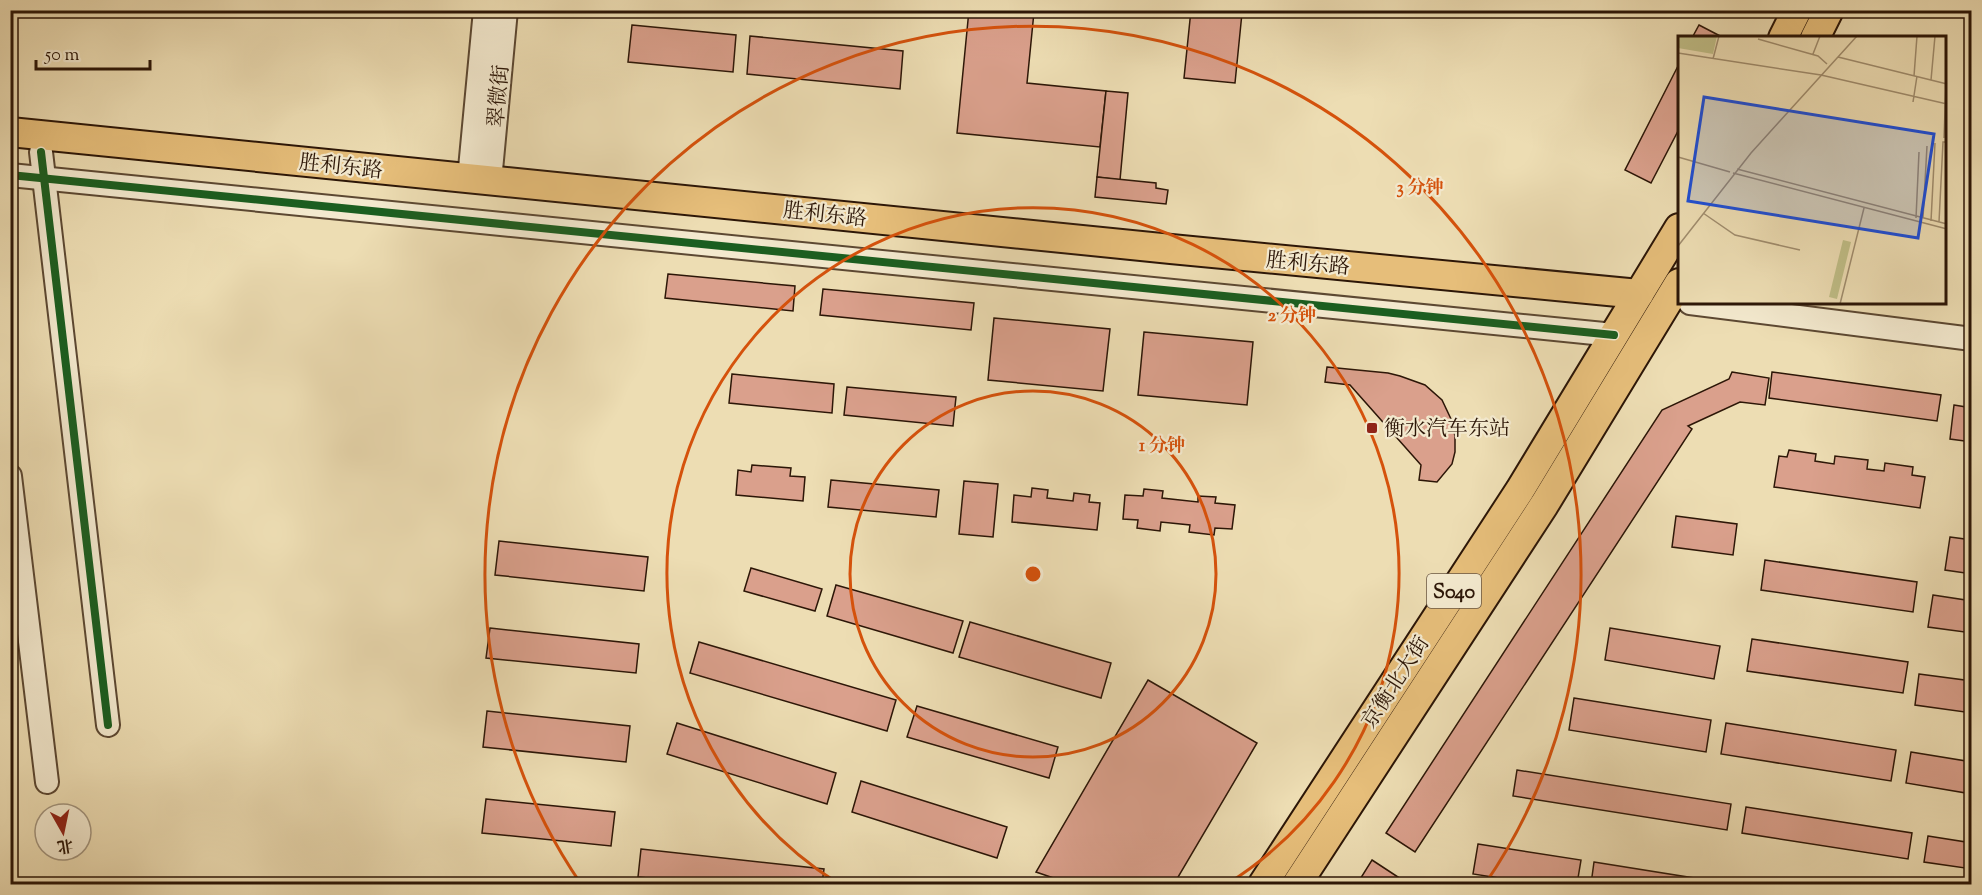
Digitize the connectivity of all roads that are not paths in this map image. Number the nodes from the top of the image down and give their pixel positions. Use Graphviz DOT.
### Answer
graph roads {
  1 [pos="485,10"];
  2 [pos="506,10"];
  3 [pos="1797,10"];
  4 [pos="1829,10"];
  5 [pos="1784,36"];
  6 [pos="1816,36"];
  7 [pos="10,132"];
  8 [pos="10,149"];
  9 [pos="43,165"];
  10 [pos="10,175"];
  11 [pos="480,180"];
  12 [pos="1678,230"];
  13 [pos="1678,299"];
  14 [pos="1728,304"];
  15 [pos="1627,314"];
  16 [pos="1971,339"];
  17 [pos="10,476"];
  18 [pos="108,725"];
  19 [pos="47,782"];
  20 [pos="1263,885"];
  21 [pos="1297,885"];
  1 -- 11 [label="street, 翠微街"];
  2 -- 11 [label="street, 翠微街"];
  3 -- 5 [label="main road"];
  4 -- 6 [label="main road"];
  7 -- 11 [label="main road, 胜利东路"];
  8 -- 9 [label="main road, 胜利东路"];
  9 -- 10 [label="street"];
  9 -- 15 [label="main road, 胜利东路"];
  9 -- 18 [label="street"];
  11 -- 15 [label="main road, 胜利东路"];
  12 -- 15 [label="main road, S040"];
  13 -- 21 [label="main road, 京衡北大街 / S040"];
  14 -- 16 [label="street"];
  15 -- 20 [label="main road, 京衡北大街 / S040"];
  17 -- 19 [label="street"];
}
